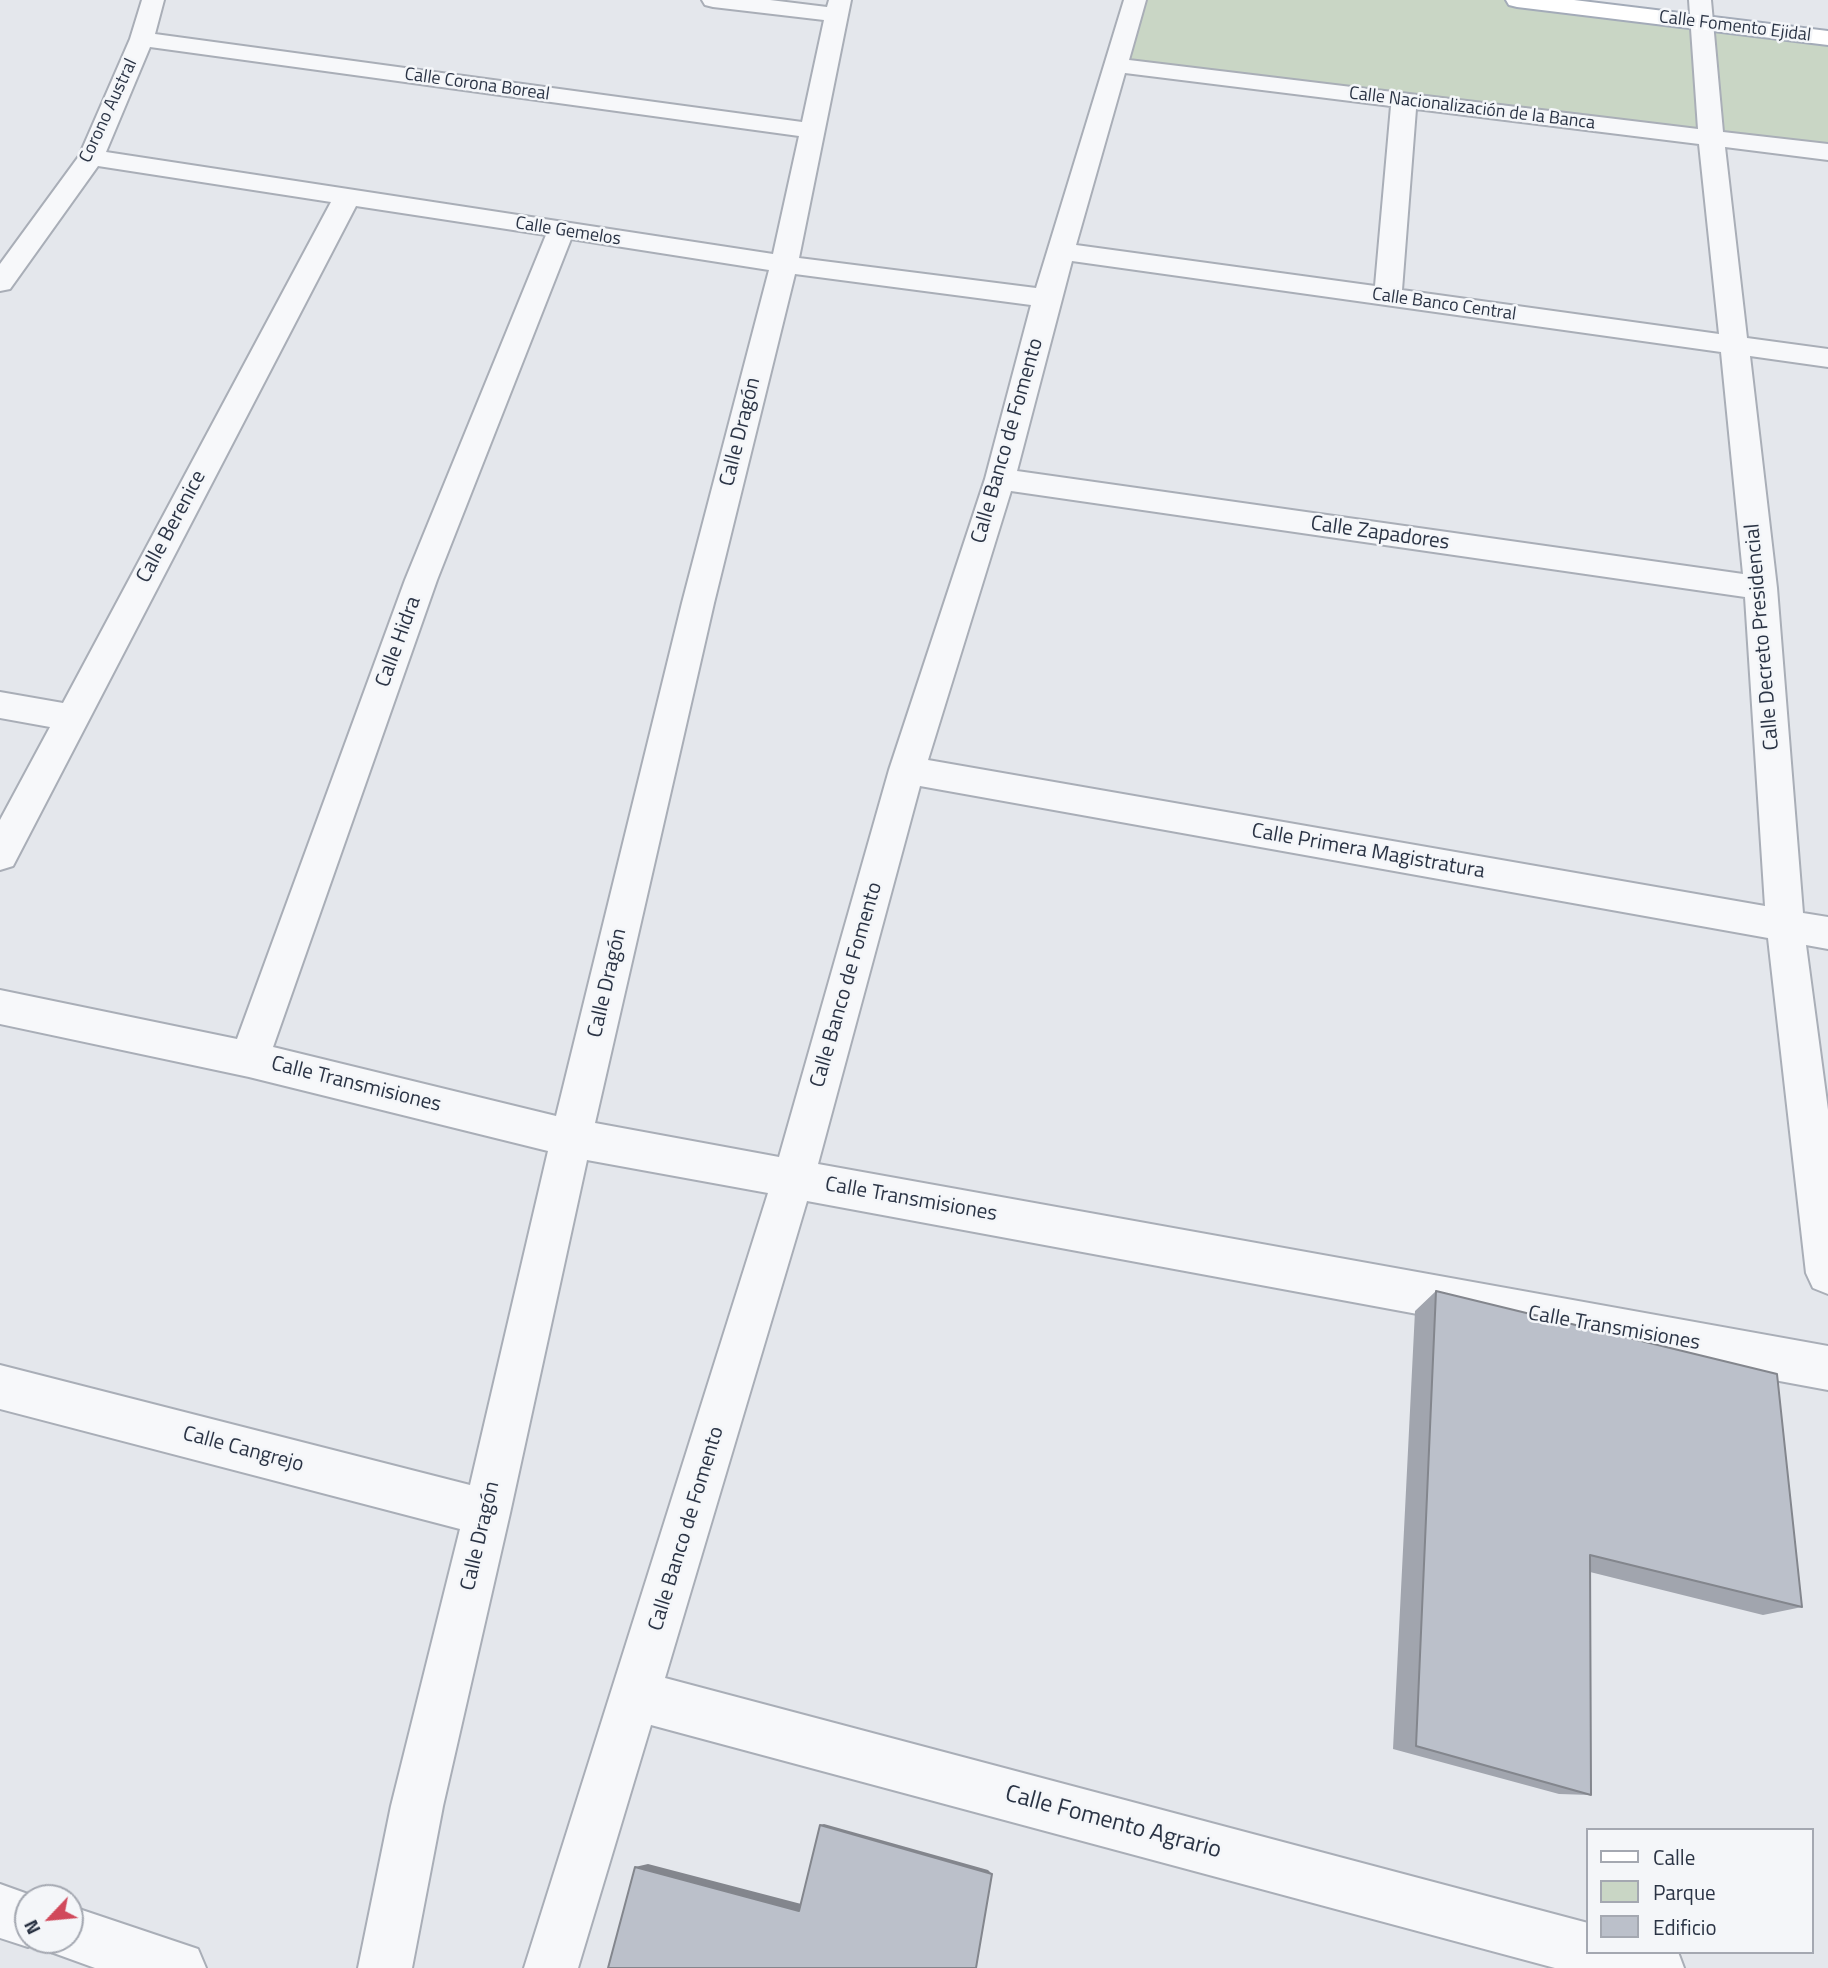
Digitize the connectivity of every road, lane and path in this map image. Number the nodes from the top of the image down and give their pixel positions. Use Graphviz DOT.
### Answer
graph roads {
  1 [pos="153,0"];
  2 [pos="713,0"];
  3 [pos="1135,0"];
  4 [pos="1517,0"];
  5 [pos="839,8"];
  6 [pos="1701,12"];
  7 [pos="1828,38"];
  8 [pos="142,39"];
  9 [pos="1115,65"];
  10 [pos="1404,100"];
  11 [pos="813,131"];
  12 [pos="1711,138"];
  13 [pos="1828,152"];
  14 [pos="91,157"];
  15 [pos="346,199"];
  16 [pos="561,230"];
  17 [pos="1061,251"];
  18 [pos="784,264"];
  19 [pos="0,283"];
  20 [pos="1047,298"];
  21 [pos="1388,298"];
  22 [pos="1734,345"];
  23 [pos="1828,358"];
  24 [pos="1000,479"];
  25 [pos="1761,588"];
  26 [pos="0,705"];
  27 [pos="72,718"];
  28 [pos="907,770"];
  29 [pos="0,855"];
  30 [pos="1785,926"];
  31 [pos="1828,933"];
  32 [pos="0,1007"];
  33 [pos="249,1059"];
  34 [pos="571,1138"];
  35 [pos="793,1179"];
  36 [pos="1828,1273"];
  37 [pos="1828,1368"];
  38 [pos="0,1387"];
  39 [pos="487,1513"];
  40 [pos="637,1696"];
  41 [pos="84,1937"];
  42 [pos="1587,1950"];
  43 [pos="1605,1954"];
  44 [pos="179,1968"];
  45 [pos="385,1968"];
  46 [pos="551,1968"];
  47 [pos="1657,1968"];
  1 -- 8 [label="street, Corono Austral"];
  2 -- 5 [label="street"];
  3 -- 9 [label="street, Calle Banco de Fomento"];
  4 -- 6 [label="main road, Calle Fomento Ejidal"];
  5 -- 11 [label="street, Calle Dragón"];
  6 -- 7 [label="main road, Calle Fomento Ejidal"];
  6 -- 12 [label="street, Calle Decreto Presidencial"];
  8 -- 11 [label="street, Calle Corona Boreal"];
  8 -- 14 [label="street, Corono Austral"];
  9 -- 10 [label="street, Calle Nacionalización de la Banca"];
  9 -- 17 [label="street, Calle Banco de Fomento"];
  10 -- 12 [label="street, Calle Nacionalización de la Banca"];
  10 -- 21 [label="street"];
  11 -- 18 [label="street, Calle Dragón"];
  12 -- 13 [label="street, Calle Nacionalización de la Banca"];
  12 -- 22 [label="street, Calle Decreto Presidencial"];
  14 -- 15 [label="street, Calle Gemelos"];
  14 -- 19 [label="street, Corono Austral"];
  15 -- 16 [label="street, Calle Gemelos"];
  15 -- 27 [label="street, Calle Berenice"];
  16 -- 18 [label="street, Calle Gemelos"];
  16 -- 33 [label="street, Calle Hidra"];
  17 -- 20 [label="street, Calle Banco de Fomento"];
  17 -- 21 [label="street, Calle Banco Central"];
  18 -- 20 [label="street, Calle Gemelos"];
  18 -- 34 [label="street, Calle Dragón"];
  20 -- 24 [label="street, Calle Banco de Fomento"];
  21 -- 22 [label="street, Calle Banco Central"];
  22 -- 23 [label="street, Calle Banco Central"];
  22 -- 25 [label="street, Calle Decreto Presidencial"];
  24 -- 25 [label="street, Calle Zapadores"];
  24 -- 28 [label="street, Calle Banco de Fomento"];
  25 -- 30 [label="street, Calle Decreto Presidencial"];
  26 -- 27 [label="street"];
  27 -- 29 [label="street, Calle Berenice"];
  28 -- 30 [label="street, Calle Primera Magistratura"];
  28 -- 35 [label="street, Calle Banco de Fomento"];
  30 -- 31 [label="street, Calle Primera Magistratura"];
  30 -- 36 [label="street, Calle Decreto Presidencial"];
  32 -- 33 [label="street, Calle Transmisiones"];
  33 -- 34 [label="street, Calle Transmisiones"];
  34 -- 35 [label="street, Calle Transmisiones"];
  34 -- 39 [label="street, Calle Dragón"];
  35 -- 37 [label="street, Calle Transmisiones"];
  35 -- 40 [label="street, Calle Banco de Fomento"];
  38 -- 39 [label="street, Calle Cangrejo"];
  39 -- 45 [label="street, Calle Dragón"];
  40 -- 42 [label="street, Calle Fomento Agrario"];
  40 -- 46 [label="street, Calle Banco de Fomento"];
  41 -- 44 [label="street"];
  43 -- 47 [label="street"];
}
